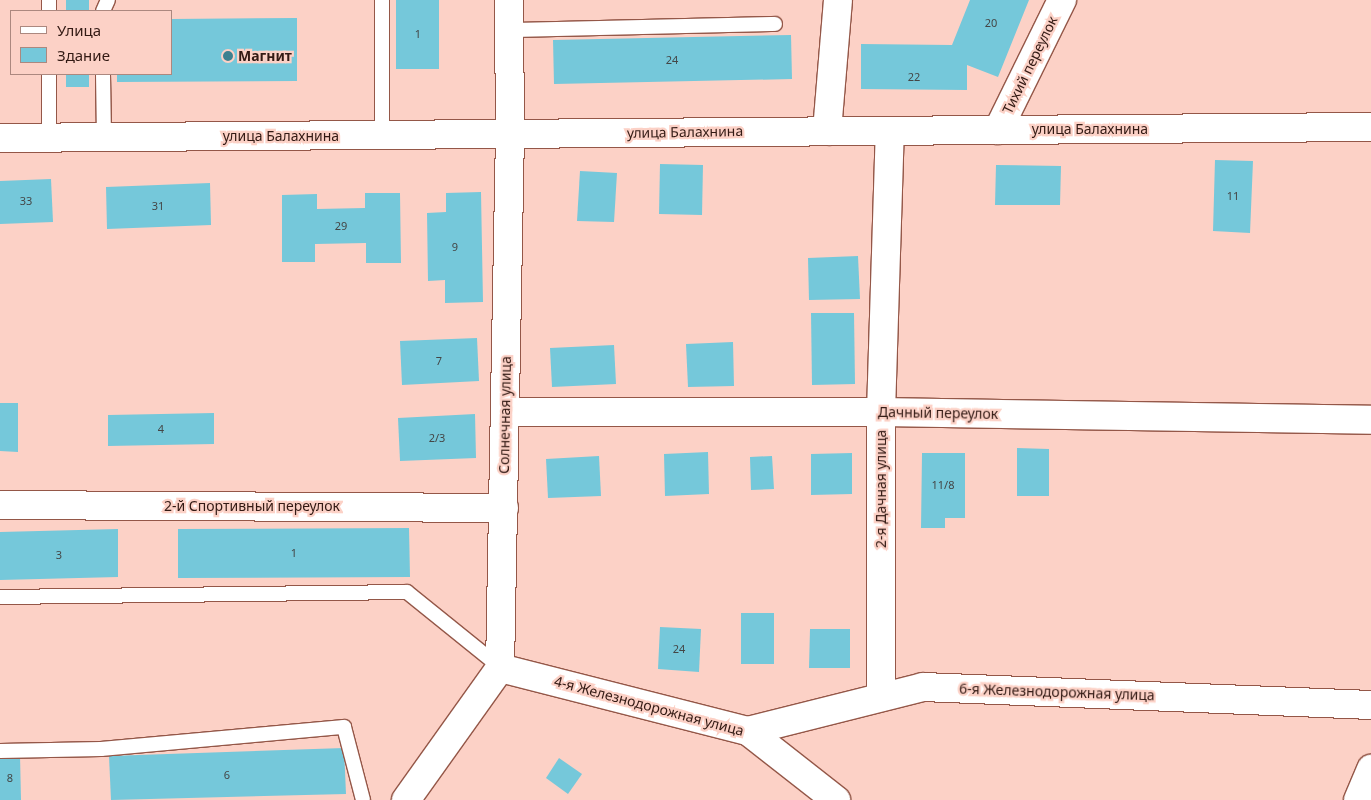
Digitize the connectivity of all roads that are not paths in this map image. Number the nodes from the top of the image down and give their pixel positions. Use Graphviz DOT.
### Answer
graph roads {
  1 [pos="382,0"];
  2 [pos="509,0"];
  3 [pos="838,0"];
  4 [pos="1062,0"];
  5 [pos="775,24"];
  6 [pos="510,30"];
  7 [pos="49,75"];
  8 [pos="103,75"];
  9 [pos="1371,127"];
  10 [pos="998,130"];
  11 [pos="827,131"];
  12 [pos="890,131"];
  13 [pos="510,134"];
  14 [pos="382,135"];
  15 [pos="104,137"];
  16 [pos="0,138"];
  17 [pos="49,138"];
  18 [pos="505,412"];
  19 [pos="881,412"];
  20 [pos="1371,420"];
  21 [pos="0,505"];
  22 [pos="504,508"];
  23 [pos="0,597"];
  24 [pos="500,668"];
  25 [pos="881,697"];
  26 [pos="1371,705"];
  27 [pos="748,731"];
  28 [pos="0,751"];
  29 [pos="1371,768"];
  30 [pos="363,800"];
  31 [pos="406,800"];
  32 [pos="836,800"];
  33 [pos="1358,800"];
  1 -- 14 [label="lane"];
  2 -- 6 [label="street, Солнечная улица"];
  3 -- 11 [label="street"];
  4 -- 10 [label="street, Тихий переулок"];
  5 -- 6 [label="lane"];
  6 -- 13 [label="street, Солнечная улица"];
  7 -- 17 [label="lane"];
  8 -- 15 [label="lane"];
  9 -- 10 [label="street, улица Балахнина"];
  10 -- 12 [label="street, улица Балахнина"];
  11 -- 12 [label="street, улица Балахнина"];
  11 -- 13 [label="street, улица Балахнина"];
  12 -- 19 [label="street, 2-я Дачная улица"];
  13 -- 14 [label="street, улица Балахнина"];
  13 -- 18 [label="street, Солнечная улица"];
  14 -- 15 [label="street, улица Балахнина"];
  15 -- 17 [label="street, улица Балахнина"];
  16 -- 17 [label="street, улица Балахнина"];
  18 -- 19 [label="street, Дачный переулок"];
  18 -- 22 [label="street, Солнечная улица"];
  19 -- 20 [label="street, Дачный переулок"];
  19 -- 25 [label="street, 2-я Дачная улица"];
  21 -- 22 [label="street, 2-й Спортивный переулок"];
  22 -- 24 [label="street, Солнечная улица"];
  23 -- 24 [label="lane"];
  24 -- 27 [label="street, 4-я Железнодорожная улица"];
  24 -- 31 [label="street"];
  25 -- 26 [label="street, 6-я Железнодорожная улица"];
  25 -- 27 [label="street, 6-я Железнодорожная улица"];
  27 -- 32 [label="street, 4-я Железнодорожная улица"];
  28 -- 30 [label="lane"];
  29 -- 33 [label="street"];
}
